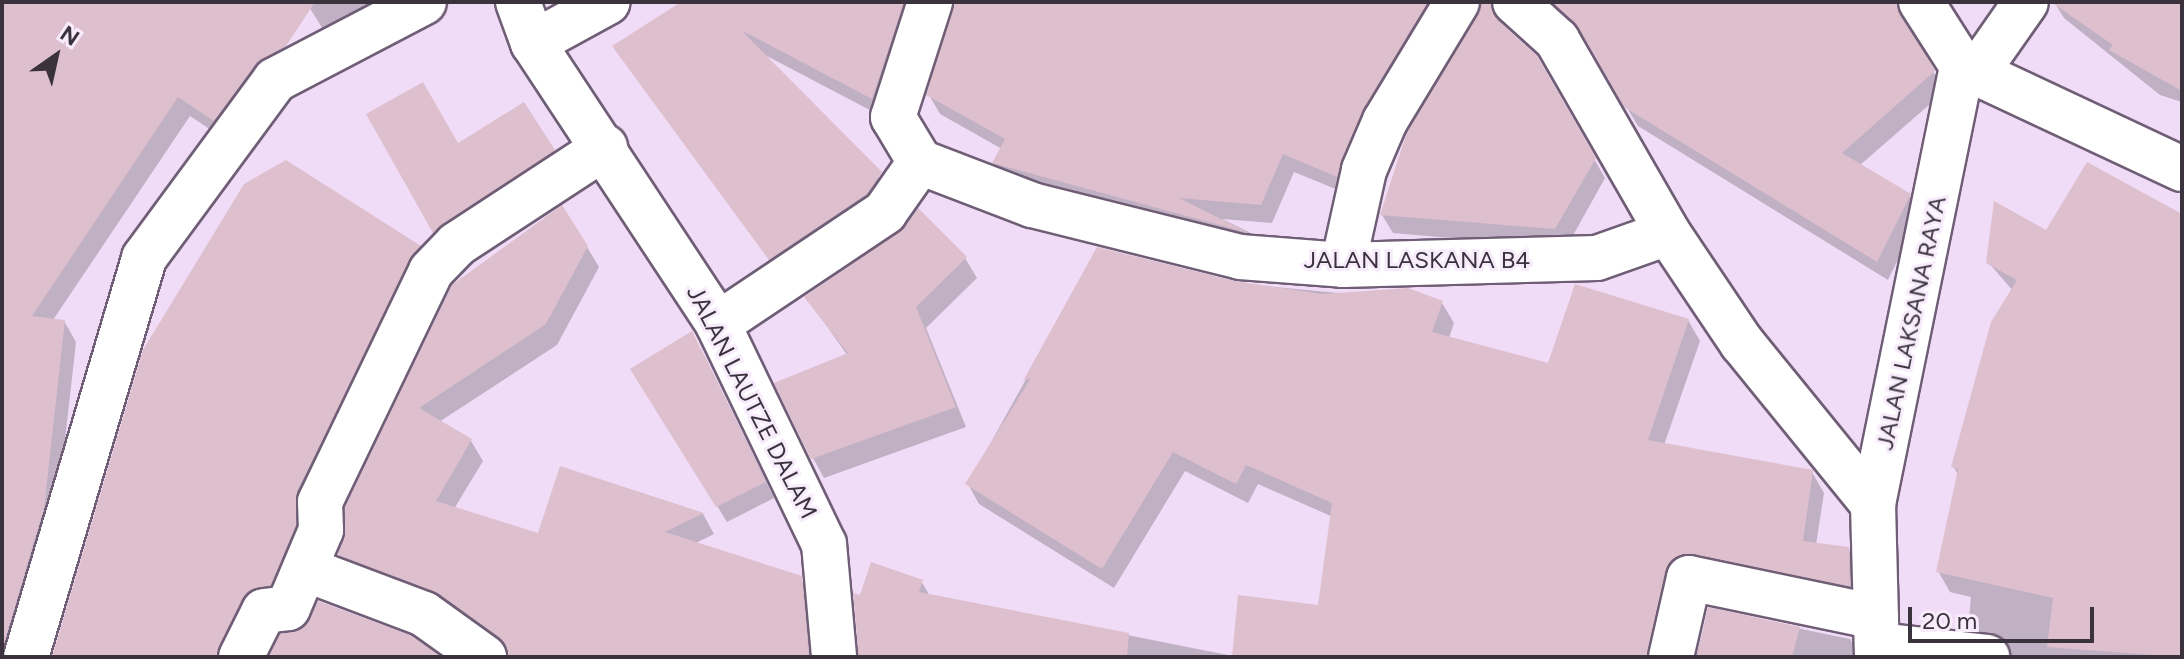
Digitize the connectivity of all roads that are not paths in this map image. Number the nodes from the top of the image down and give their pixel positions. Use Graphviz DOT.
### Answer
graph roads {
  1 [pos="424,2"];
  2 [pos="518,2"];
  3 [pos="608,2"];
  4 [pos="930,2"];
  5 [pos="1457,2"];
  6 [pos="1515,2"];
  7 [pos="1921,2"];
  8 [pos="2026,2"];
  9 [pos="533,43"];
  10 [pos="1969,69"];
  11 [pos="605,147"];
  12 [pos="920,162"];
  13 [pos="2182,169"];
  14 [pos="1668,233"];
  15 [pos="1343,265"];
  16 [pos="718,324"];
  17 [pos="1873,504"];
  18 [pos="305,569"];
  19 [pos="1877,640"];
  20 [pos="19,642"];
  21 [pos="241,657"];
  22 [pos="484,657"];
  23 [pos="834,657"];
  24 [pos="1671,657"];
  25 [pos="1987,657"];
  1 -- 20 [label="street"];
  2 -- 9 [label="street, JALAN LAUTZE DALAM"];
  3 -- 9 [label="street"];
  4 -- 12 [label="street"];
  5 -- 15 [label="street"];
  6 -- 14 [label="street"];
  7 -- 10 [label="street"];
  8 -- 10 [label="street"];
  9 -- 11 [label="street, JALAN LAUTZE DALAM"];
  10 -- 13 [label="street"];
  10 -- 17 [label="street, JALAN LAKSANA RAYA"];
  11 -- 16 [label="street, JALAN LAUTZE DALAM"];
  11 -- 18 [label="street"];
  12 -- 15 [label="street, JALAN LASKANA B4"];
  12 -- 16 [label="street"];
  14 -- 15 [label="street, JALAN LASKANA B4"];
  14 -- 17 [label="street"];
  16 -- 23 [label="street, JALAN LAUTZE DALAM"];
  17 -- 19 [label="street, JALAN LAKSANA RAYA"];
  18 -- 21 [label="street"];
  18 -- 22 [label="street"];
  19 -- 24 [label="street"];
  19 -- 25 [label="street"];
}
